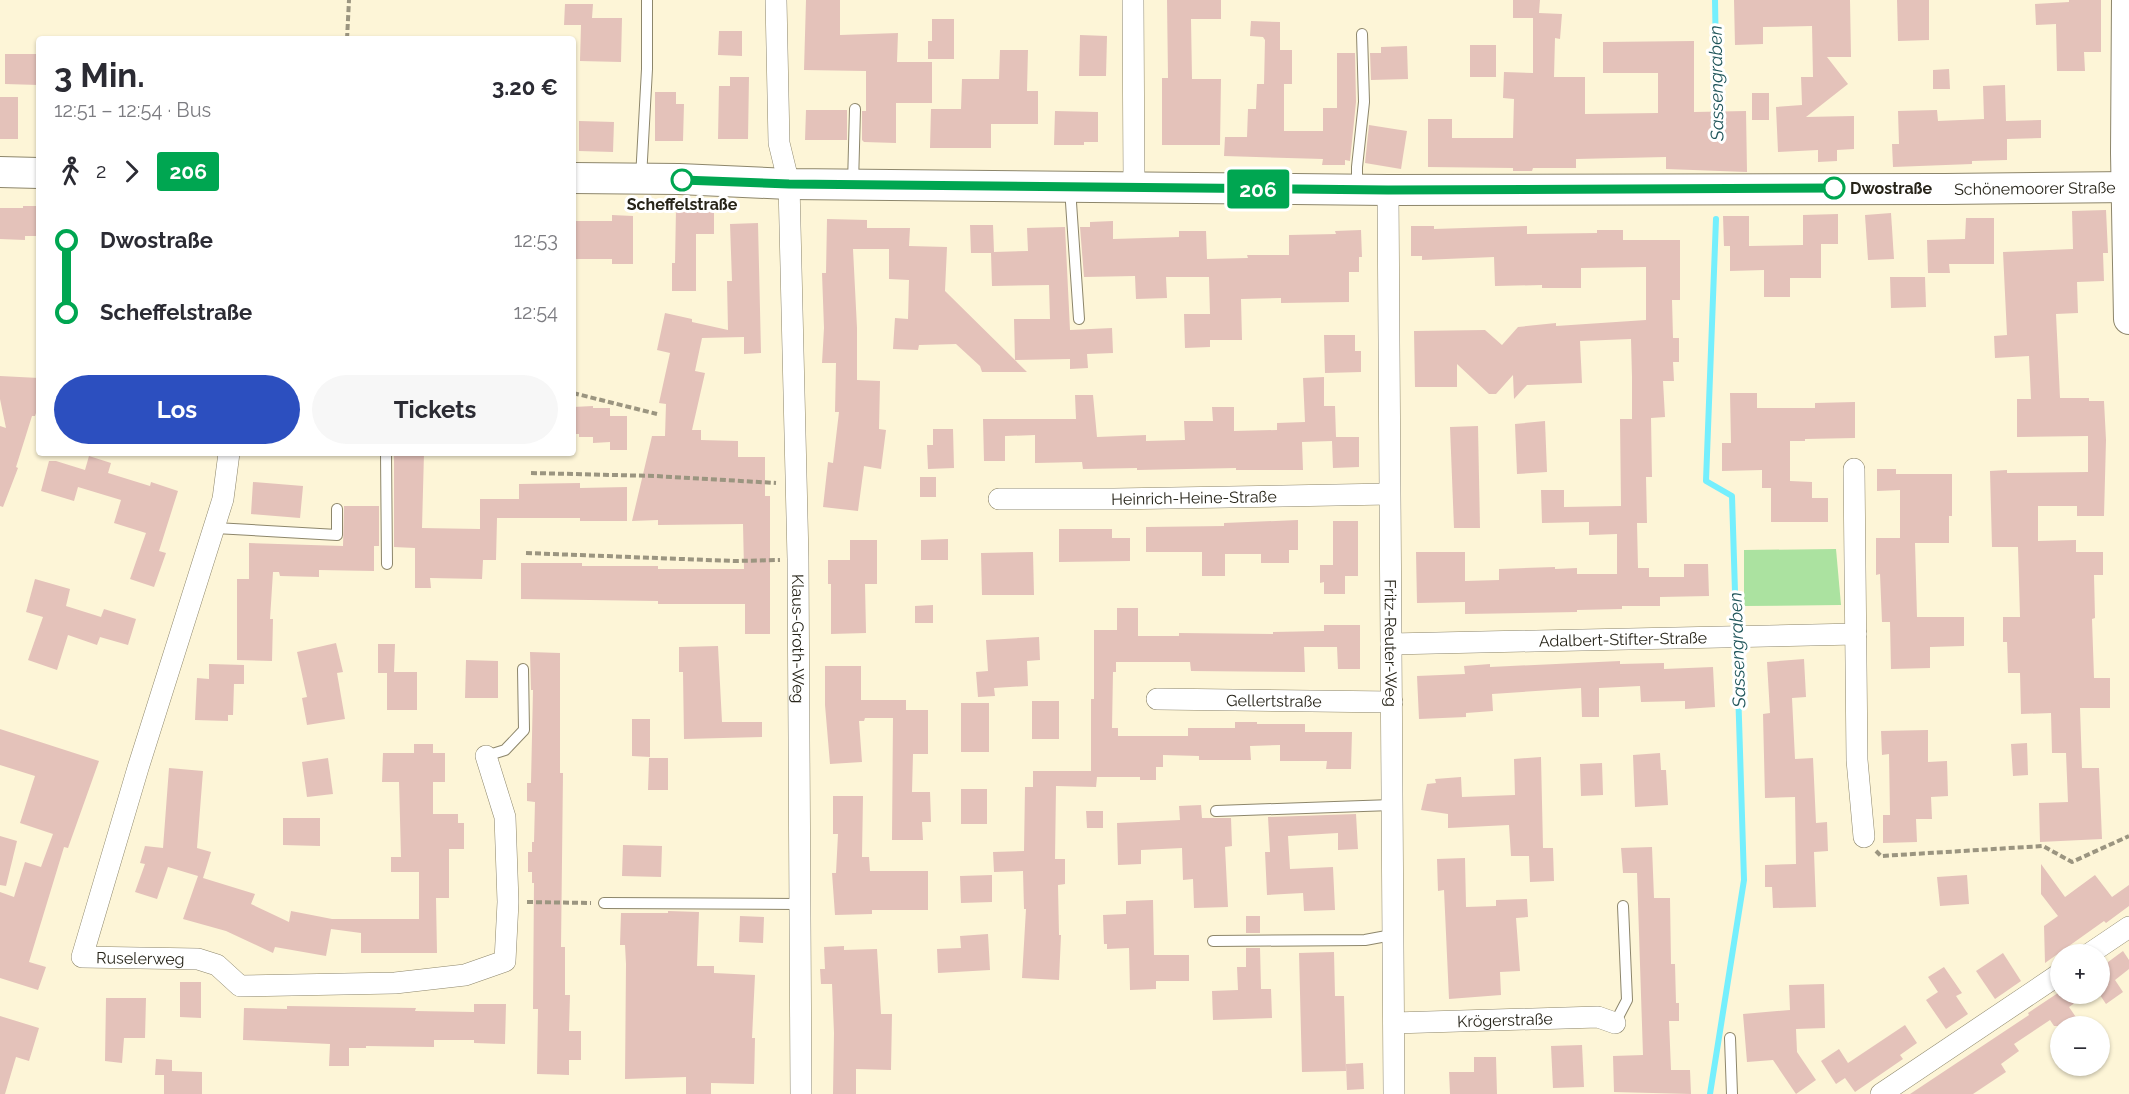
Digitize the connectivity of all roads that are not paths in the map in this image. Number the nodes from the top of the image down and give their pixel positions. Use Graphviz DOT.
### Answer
graph roads {
  1 [pos="647,0"];
  2 [pos="776,0"];
  3 [pos="1132,0"];
  4 [pos="2127,0"];
  5 [pos="1362,34"];
  6 [pos="855,109"];
  7 [pos="0,172"];
  8 [pos="36,173"];
  9 [pos="576,178"];
  10 [pos="641,178"];
  11 [pos="789,184"];
  12 [pos="853,184"];
  13 [pos="1070,186"];
  14 [pos="1134,187"];
  15 [pos="2128,187"];
  16 [pos="1357,190"];
  17 [pos="1388,190"];
  18 [pos="1079,319"];
  19 [pos="2129,320"];
  20 [pos="229,456"];
  21 [pos="386,456"];
  22 [pos="1854,469"];
  23 [pos="1389,494"];
  24 [pos="999,499"];
  25 [pos="337,509"];
  26 [pos="215,528"];
  27 [pos="387,564"];
  28 [pos="1856,634"];
  29 [pos="1391,644"];
  30 [pos="523,669"];
  31 [pos="1157,699"];
  32 [pos="1392,702"];
  33 [pos="486,756"];
  34 [pos="1392,805"];
  35 [pos="1216,811"];
  36 [pos="1864,837"];
  37 [pos="604,903"];
  38 [pos="799,904"];
  39 [pos="1623,906"];
  40 [pos="2129,927"];
  41 [pos="1392,935"];
  42 [pos="1213,941"];
  43 [pos="2104,944"];
  44 [pos="2050,980"];
  45 [pos="1394,1023"];
  46 [pos="1615,1023"];
  47 [pos="1730,1038"];
  48 [pos="801,1094"];
  49 [pos="1394,1094"];
  50 [pos="1732,1094"];
  51 [pos="1881,1094"];
  1 -- 10 [label="lane"];
  2 -- 11 [label="street"];
  3 -- 14 [label="street"];
  4 -- 15 [label="street"];
  5 -- 16 [label="lane"];
  6 -- 12 [label="lane"];
  7 -- 8 [label="street"];
  9 -- 10 [label="street, Schönemoorer Straße"];
  10 -- 11 [label="street, Schönemoorer Straße"];
  11 -- 12 [label="street, Schönemoorer Straße"];
  11 -- 38 [label="street, Klaus-Groth-Weg"];
  12 -- 13 [label="street, Schönemoorer Straße"];
  13 -- 14 [label="street, Schönemoorer Straße"];
  13 -- 18 [label="lane"];
  14 -- 16 [label="street, Schönemoorer Straße"];
  15 -- 17 [label="street, Schönemoorer Straße"];
  15 -- 19 [label="street"];
  16 -- 17 [label="street, Schönemoorer Straße"];
  17 -- 23 [label="street, Fritz-Reuter-Weg"];
  20 -- 26 [label="street, Ruselerweg"];
  21 -- 27 [label="lane"];
  22 -- 28 [label="street"];
  23 -- 24 [label="street, Heinrich-Heine-Straße"];
  23 -- 29 [label="street, Fritz-Reuter-Weg"];
  25 -- 26 [label="lane"];
  26 -- 33 [label="street, Ruselerweg"];
  28 -- 29 [label="street, Adalbert-Stifter-Straße"];
  28 -- 36 [label="street"];
  29 -- 32 [label="street, Fritz-Reuter-Weg"];
  30 -- 33 [label="lane"];
  31 -- 32 [label="street, Gellertstraße"];
  32 -- 34 [label="street, Fritz-Reuter-Weg"];
  34 -- 35 [label="lane"];
  34 -- 41 [label="street, Fritz-Reuter-Weg"];
  37 -- 38 [label="lane"];
  38 -- 48 [label="street, Klaus-Groth-Weg"];
  39 -- 46 [label="lane"];
  40 -- 43 [label="street"];
  41 -- 42 [label="lane"];
  41 -- 45 [label="street, Fritz-Reuter-Weg"];
  44 -- 51 [label="street"];
  45 -- 46 [label="street, Krögerstraße"];
  45 -- 49 [label="street, Fritz-Reuter-Weg"];
  47 -- 50 [label="lane"];
}
